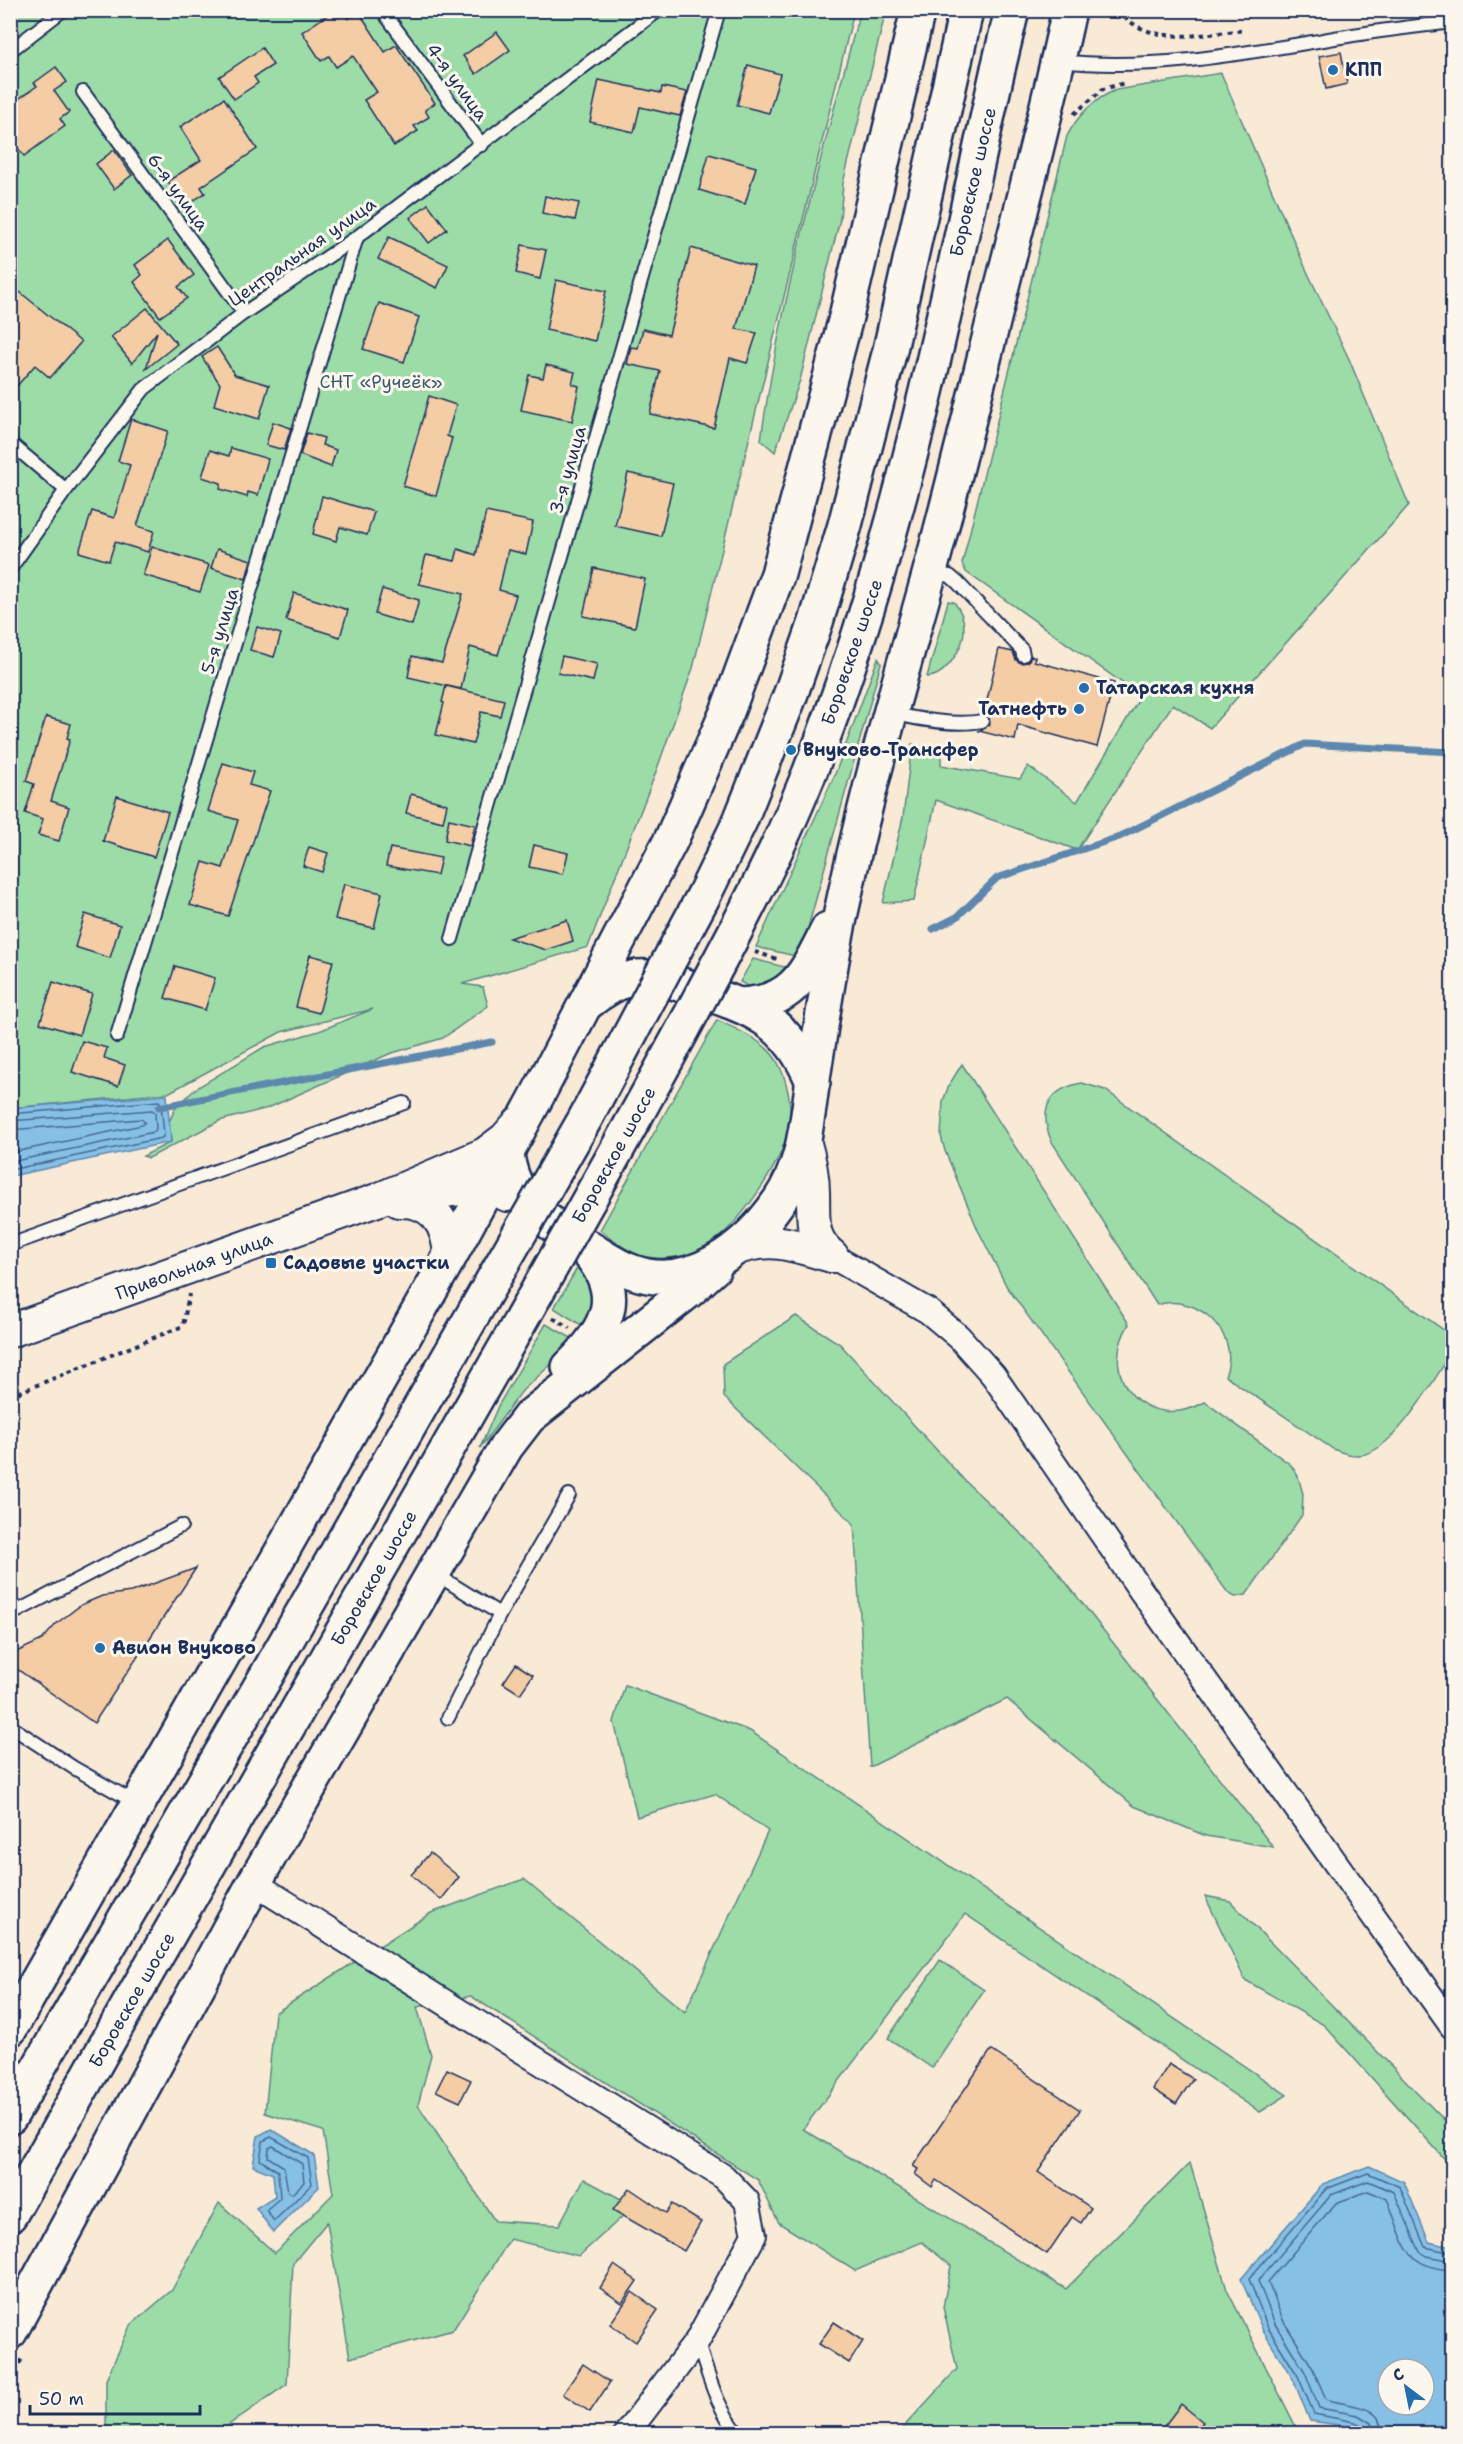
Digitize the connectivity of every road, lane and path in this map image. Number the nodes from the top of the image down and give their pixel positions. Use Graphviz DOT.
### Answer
graph roads {
  1 [pos="382,10"];
  2 [pos="659,10"];
  3 [pos="719,10"];
  4 [pos="918,10"];
  5 [pos="966,10"];
  6 [pos="1012,10"];
  7 [pos="1069,10"];
  8 [pos="1118,10"];
  9 [pos="61,11"];
  10 [pos="1452,22"];
  11 [pos="1245,30"];
  12 [pos="10,51"];
  13 [pos="1058,61"];
  14 [pos="1131,82"];
  15 [pos="83,92"];
  16 [pos="1068,121"];
  17 [pos="482,145"];
  18 [pos="357,237"];
  19 [pos="244,314"];
  20 [pos="10,443"];
  21 [pos="66,490"];
  22 [pos="10,569"];
  23 [pos="930,572"];
  24 [pos="1023,655"];
  25 [pos="890,713"];
  26 [pos="982,721"];
  27 [pos="842,904"];
  28 [pos="452,939"];
  29 [pos="584,1005"];
  30 [pos="740,1005"];
  31 [pos="117,1036"];
  32 [pos="813,1082"];
  33 [pos="535,1100"];
  34 [pos="404,1103"];
  35 [pos="804,1140"];
  36 [pos="507,1152"];
  37 [pos="488,1185"];
  38 [pos="377,1200"];
  39 [pos="538,1215"];
  40 [pos="575,1239"];
  41 [pos="10,1245"];
  42 [pos="730,1252"];
  43 [pos="450,1256"];
  44 [pos="832,1256"];
  45 [pos="188,1294"];
  46 [pos="10,1331"];
  47 [pos="10,1396"];
  48 [pos="521,1426"];
  49 [pos="569,1495"];
  50 [pos="180,1526"];
  51 [pos="433,1572"];
  52 [pos="500,1614"];
  53 [pos="10,1615"];
  54 [pos="448,1718"];
  55 [pos="10,1726"];
  56 [pos="139,1804"];
  57 [pos="254,1883"];
  58 [pos="1452,2026"];
  59 [pos="10,2029"];
  60 [pos="10,2117"];
  61 [pos="10,2215"];
  62 [pos="10,2331"];
  63 [pos="697,2341"];
  64 [pos="626,2433"];
  65 [pos="739,2433"];
  1 -- 17 [label="lane, 4-я улица"];
  2 -- 17 [label="lane, Центральная улица"];
  3 -- 28 [label="lane, 3-я улица"];
  4 -- 29 [label="main road"];
  5 -- 60 [label="main road, bridge"];
  6 -- 61 [label="main road, Боровское шоссе, bridge"];
  7 -- 13 [label="main road"];
  8 -- 11 [label="path"];
  9 -- 12 [label="lane"];
  10 -- 13 [label="lane"];
  13 -- 23 [label="main road"];
  14 -- 16 [label="path"];
  15 -- 19 [label="lane, 6-я улица"];
  17 -- 18 [label="lane, Центральная улица"];
  18 -- 19 [label="lane, Центральная улица"];
  18 -- 31 [label="lane, 5-я улица"];
  19 -- 21 [label="lane, Центральная улица"];
  20 -- 21 [label="lane"];
  21 -- 22 [label="lane, Центральная улица"];
  23 -- 24 [label="lane"];
  23 -- 25 [label="main road"];
  25 -- 26 [label="lane"];
  25 -- 27 [label="main road"];
  27 -- 30 [label="main road"];
  27 -- 32 [label="main road"];
  29 -- 30 [label="main road"];
  29 -- 33 [label="main road"];
  30 -- 32 [label="main road"];
  32 -- 35 [label="main road"];
  33 -- 36 [label="main road"];
  33 -- 38 [label="street"];
  34 -- 41 [label="lane"];
  35 -- 42 [label="main road"];
  35 -- 44 [label="street"];
  36 -- 37 [label="main road"];
  36 -- 39 [label="main road"];
  37 -- 38 [label="street"];
  37 -- 39 [label="street"];
  37 -- 43 [label="main road"];
  38 -- 43 [label="street"];
  38 -- 46 [label="street, Привольная улица"];
  39 -- 40 [label="main road"];
  40 -- 42 [label="main road"];
  40 -- 48 [label="main road"];
  42 -- 44 [label="street"];
  42 -- 48 [label="main road"];
  43 -- 56 [label="main road"];
  44 -- 58 [label="street"];
  45 -- 47 [label="path"];
  48 -- 51 [label="main road"];
  49 -- 52 [label="lane"];
  50 -- 53 [label="lane"];
  51 -- 52 [label="lane"];
  51 -- 57 [label="main road"];
  52 -- 54 [label="lane"];
  55 -- 56 [label="lane"];
  56 -- 59 [label="main road"];
  57 -- 62 [label="main road"];
  57 -- 63 [label="street"];
  63 -- 64 [label="street"];
  63 -- 65 [label="lane"];
}
